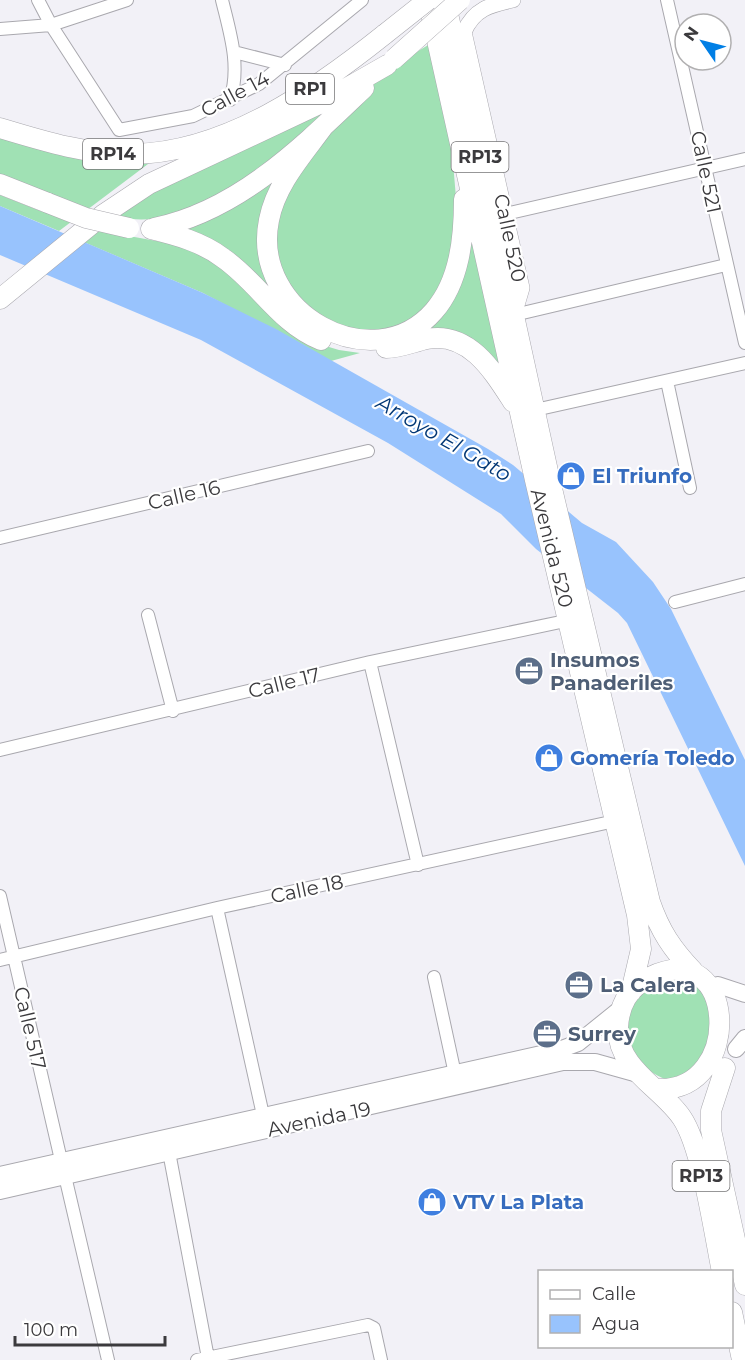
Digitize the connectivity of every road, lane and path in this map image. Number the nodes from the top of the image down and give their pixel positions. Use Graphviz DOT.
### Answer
graph roads {
  1 [pos="38,0"];
  2 [pos="127,0"];
  3 [pos="222,0"];
  4 [pos="362,0"];
  5 [pos="428,0"];
  6 [pos="445,0"];
  7 [pos="460,0"];
  8 [pos="513,0"];
  9 [pos="667,0"];
  10 [pos="51,25"];
  11 [pos="0,29"];
  12 [pos="234,52"];
  13 [pos="390,62"];
  14 [pos="285,65"];
  15 [pos="230,99"];
  16 [pos="323,127"];
  17 [pos="0,128"];
  18 [pos="227,133"];
  19 [pos="745,159"];
  20 [pos="464,166"];
  21 [pos="706,168"];
  22 [pos="0,184"];
  23 [pos="505,214"];
  24 [pos="151,229"];
  25 [pos="71,233"];
  26 [pos="726,265"];
  27 [pos="12,281"];
  28 [pos="0,299"];
  29 [pos="514,315"];
  30 [pos="745,344"];
  31 [pos="745,363"];
  32 [pos="667,381"];
  33 [pos="528,412"];
  34 [pos="368,451"];
  35 [pos="542,478"];
  36 [pos="690,488"];
  37 [pos="0,538"];
  38 [pos="745,584"];
  39 [pos="675,602"];
  40 [pos="148,615"];
  41 [pos="570,620"];
  42 [pos="370,662"];
  43 [pos="173,711"];
  44 [pos="0,750"];
  45 [pos="615,821"];
  46 [pos="418,865"];
  47 [pos="0,896"];
  48 [pos="217,908"];
  49 [pos="14,957"];
  50 [pos="0,960"];
  51 [pos="693,970"];
  52 [pos="434,977"];
  53 [pos="718,985"];
  54 [pos="631,992"];
  55 [pos="745,994"];
  56 [pos="619,1010"];
  57 [pos="740,1043"];
  58 [pos="725,1068"];
  59 [pos="455,1074"];
  60 [pos="638,1074"];
  61 [pos="658,1089"];
  62 [pos="265,1123"];
  63 [pos="169,1152"];
  64 [pos="63,1168"];
  65 [pos="0,1174"];
  66 [pos="0,1191"];
  67 [pos="722,1270"];
  68 [pos="745,1285"];
  69 [pos="733,1317"];
  70 [pos="245,1355"];
  71 [pos="202,1359"];
  72 [pos="108,1360"];
  73 [pos="381,1360"];
  74 [pos="742,1360"];
  1 -- 10 [label="street"];
  2 -- 10 [label="street"];
  3 -- 12 [label="street"];
  4 -- 14 [label="street, Calle 14"];
  5 -- 18 [label="main road, RP1, bridge"];
  5 -- 20 [label="main road, Avenida 520 / RP13"];
  6 -- 29 [label="main road, Avenida 520 / RP13"];
  7 -- 13 [label="main road, RP1, bridge"];
  8 -- 23 [label="street, Calle 520"];
  9 -- 21 [label="street, Calle 521"];
  10 -- 11 [label="street"];
  10 -- 15 [label="street, Calle 14"];
  12 -- 14 [label="street"];
  12 -- 15 [label="street"];
  13 -- 16 [label="main road"];
  13 -- 25 [label="main road, RP1"];
  14 -- 15 [label="street, Calle 14"];
  16 -- 20 [label="main road"];
  16 -- 24 [label="main road"];
  17 -- 18 [label="main road, RP14"];
  18 -- 25 [label="main road, RP1"];
  19 -- 21 [label="street"];
  20 -- 33 [label="main road, Avenida 520 / RP13"];
  21 -- 23 [label="street"];
  21 -- 26 [label="street, Calle 521"];
  22 -- 24 [label="main road, bridge"];
  23 -- 29 [label="street, Calle 520"];
  24 -- 33 [label="main road"];
  25 -- 27 [label="main road, RP1"];
  26 -- 29 [label="street"];
  26 -- 30 [label="street, Calle 521"];
  27 -- 28 [label="main road, RP1"];
  29 -- 33 [label="main road, Avenida 520 / RP13"];
  31 -- 32 [label="street"];
  32 -- 33 [label="street"];
  32 -- 36 [label="street"];
  33 -- 35 [label="main road, Avenida 520 / RP13"];
  34 -- 37 [label="street, Calle 16"];
  35 -- 41 [label="main road, Avenida 520 / RP13"];
  35 -- 51 [label="main road, Avenida 520 / RP13"];
  38 -- 39 [label="street"];
  40 -- 43 [label="street"];
  41 -- 42 [label="street, Calle 17"];
  41 -- 45 [label="main road, Avenida 520 / RP13"];
  42 -- 43 [label="street, Calle 17"];
  42 -- 46 [label="street"];
  43 -- 44 [label="street, Calle 17"];
  45 -- 46 [label="street, Calle 18"];
  45 -- 54 [label="main road, Avenida 520 / RP13"];
  46 -- 48 [label="street, Calle 18"];
  47 -- 49 [label="street, Calle 517"];
  48 -- 49 [label="street, Calle 18"];
  48 -- 62 [label="street"];
  49 -- 50 [label="street, Calle 18"];
  49 -- 64 [label="street, Calle 517"];
  51 -- 53 [label="main road, RP13"];
  51 -- 54 [label="main road, RP13"];
  52 -- 59 [label="street"];
  53 -- 55 [label="main road"];
  53 -- 57 [label="main road, RP13"];
  54 -- 56 [label="main road, RP13"];
  56 -- 59 [label="main road, Avenida 19"];
  56 -- 60 [label="main road, RP13"];
  57 -- 58 [label="main road, RP13"];
  58 -- 61 [label="main road, RP13"];
  58 -- 68 [label="main road, RP13"];
  59 -- 62 [label="main road, Avenida 19"];
  60 -- 61 [label="main road, RP13"];
  60 -- 62 [label="main road, Avenida 19"];
  61 -- 67 [label="main road, RP13"];
  62 -- 63 [label="main road, Avenida 19"];
  62 -- 64 [label="main road, Avenida 19"];
  63 -- 64 [label="main road, Avenida 19"];
  63 -- 71 [label="street"];
  64 -- 65 [label="main road, Avenida 19"];
  64 -- 66 [label="main road, Avenida 19"];
  64 -- 72 [label="street, Calle 517"];
  69 -- 74 [label="main road"];
  70 -- 71 [label="street"];
  70 -- 73 [label="street"];
}
